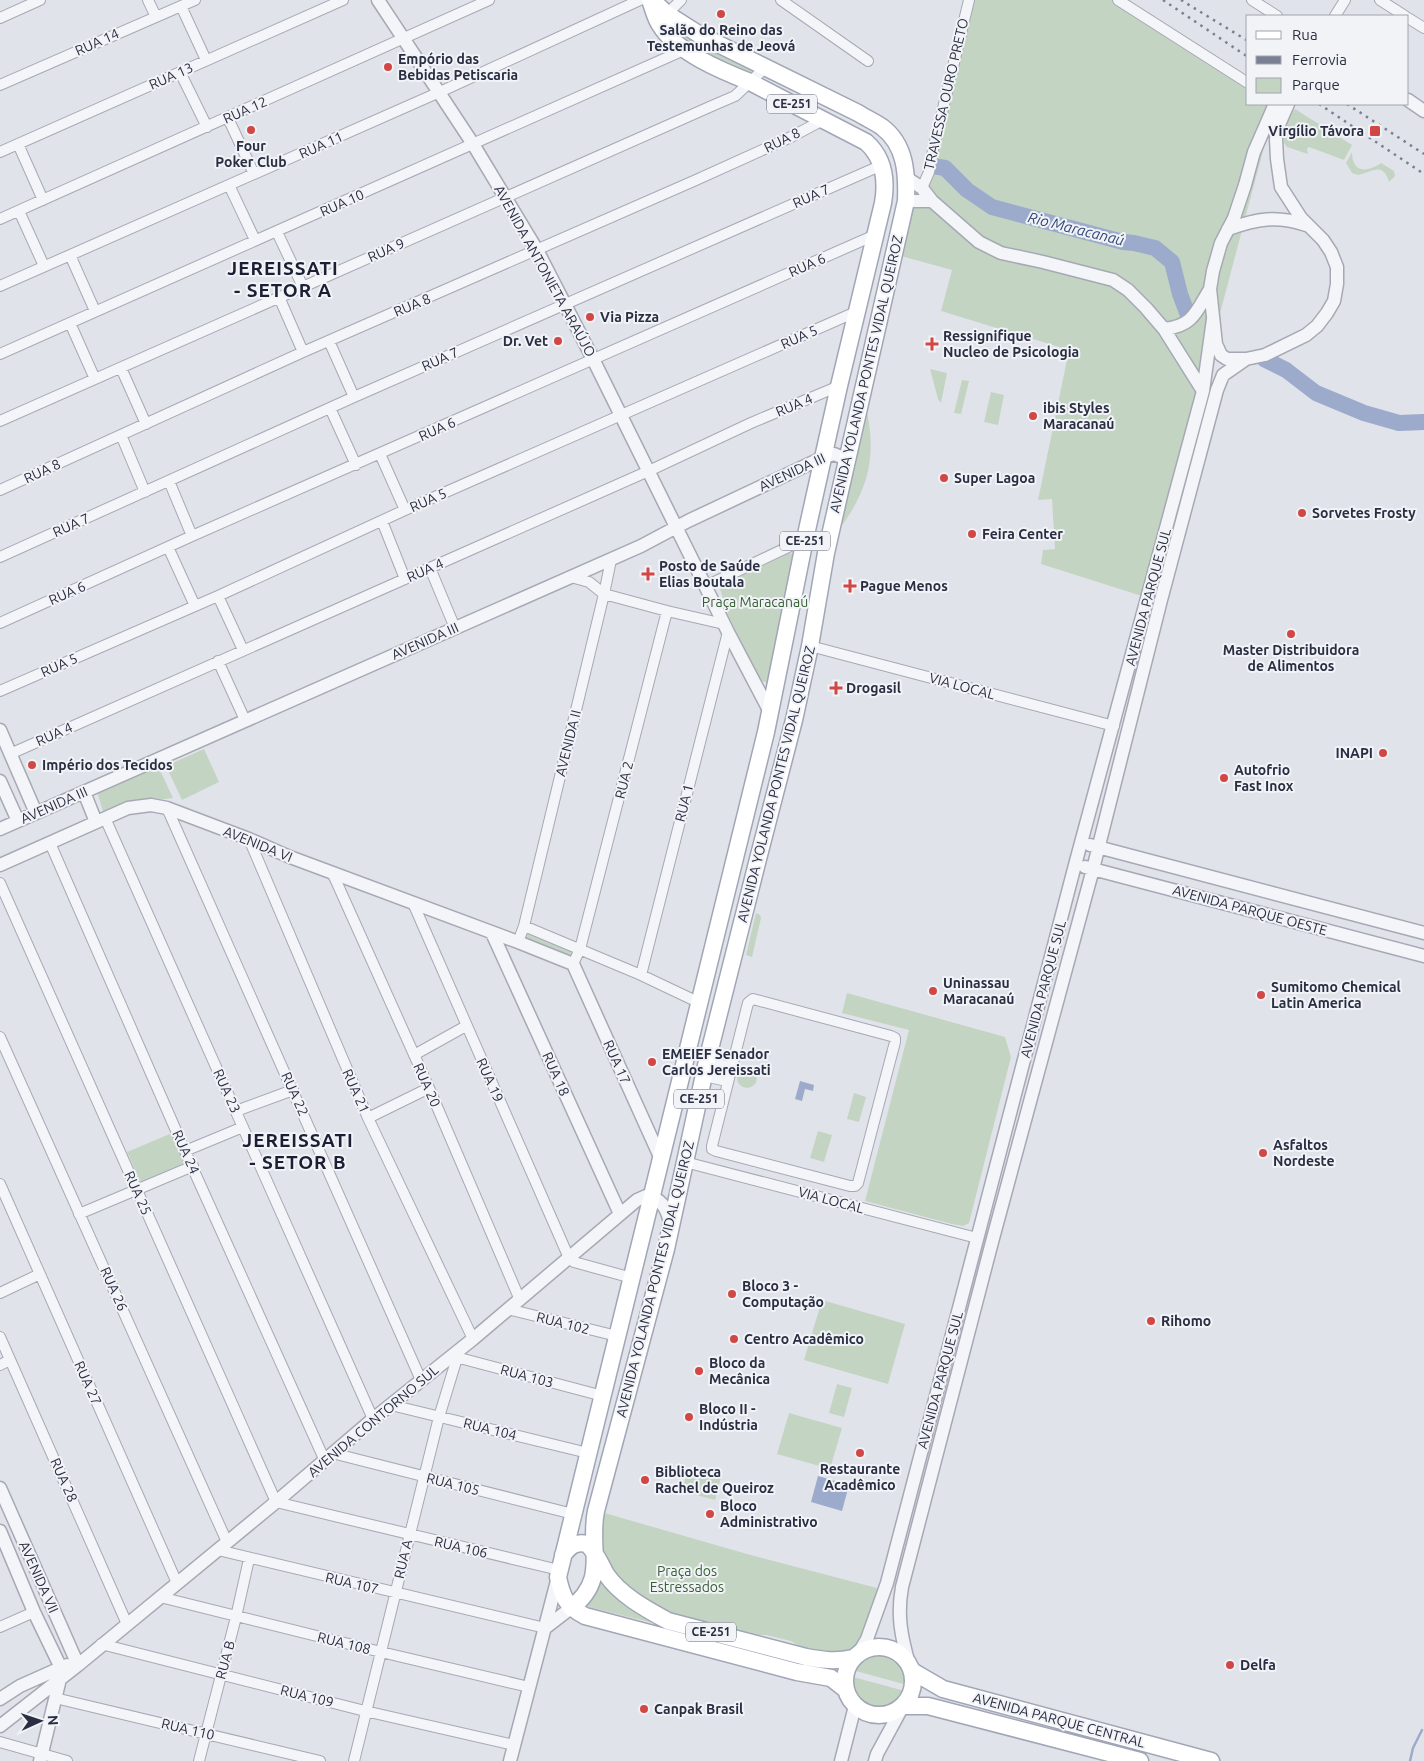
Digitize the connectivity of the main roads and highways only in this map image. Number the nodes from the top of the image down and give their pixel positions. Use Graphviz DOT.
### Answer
graph roads {
  1 [pos="651,0"];
  2 [pos="742,56"];
  3 [pos="732,75"];
  4 [pos="860,301"];
  5 [pos="882,301"];
  6 [pos="743,826"];
  7 [pos="764,832"];
  8 [pos="737,853"];
  9 [pos="758,858"];
  10 [pos="666,1249"];
  11 [pos="634,1271"];
  12 [pos="596,1554"];
  13 [pos="560,1567"];
  14 [pos="571,1608"];
  15 [pos="856,1656"];
  16 [pos="910,1667"];
  17 [pos="845,1690"];
  18 [pos="903,1706"];
  19 [pos="1140,1761"];
  20 [pos="1211,1761"];
  1 -- 2 [label="main road, AVENIDA YOLANDA PONTES VIDAL QUEIROZ / CE-251"];
  1 -- 3 [label="main road, AVENIDA YOLANDA PONTES VIDAL QUEIROZ / CE-251"];
  2 -- 3 [label="main road"];
  2 -- 5 [label="main road, AVENIDA YOLANDA PONTES VIDAL QUEIROZ / CE-251"];
  3 -- 4 [label="main road, AVENIDA YOLANDA PONTES VIDAL QUEIROZ / CE-251"];
  4 -- 5 [label="main road"];
  4 -- 6 [label="main road, AVENIDA YOLANDA PONTES VIDAL QUEIROZ / CE-251"];
  5 -- 7 [label="main road, AVENIDA YOLANDA PONTES VIDAL QUEIROZ / CE-251"];
  6 -- 7 [label="main road"];
  6 -- 8 [label="main road, AVENIDA YOLANDA PONTES VIDAL QUEIROZ / CE-251"];
  7 -- 9 [label="main road, AVENIDA YOLANDA PONTES VIDAL QUEIROZ / CE-251"];
  8 -- 9 [label="main road"];
  8 -- 11 [label="main road, AVENIDA YOLANDA PONTES VIDAL QUEIROZ / CE-251"];
  9 -- 10 [label="main road, AVENIDA YOLANDA PONTES VIDAL QUEIROZ / CE-251"];
  10 -- 11 [label="main road"];
  10 -- 12 [label="main road, AVENIDA YOLANDA PONTES VIDAL QUEIROZ / CE-251"];
  11 -- 13 [label="main road, AVENIDA YOLANDA PONTES VIDAL QUEIROZ / CE-251"];
  12 -- 13 [label="main road"];
  12 -- 14 [label="main road, CE-251"];
  12 -- 15 [label="main road, CE-251"];
  13 -- 14 [label="main road"];
  14 -- 17 [label="main road, CE-251"];
  15 -- 16 [label="main road, CE-251"];
  15 -- 17 [label="main road"];
  16 -- 18 [label="main road"];
  16 -- 20 [label="main road, AVENIDA PARQUE CENTRAL"];
  17 -- 18 [label="main road, CE-251"];
  18 -- 19 [label="main road, AVENIDA PARQUE CENTRAL"];
}
